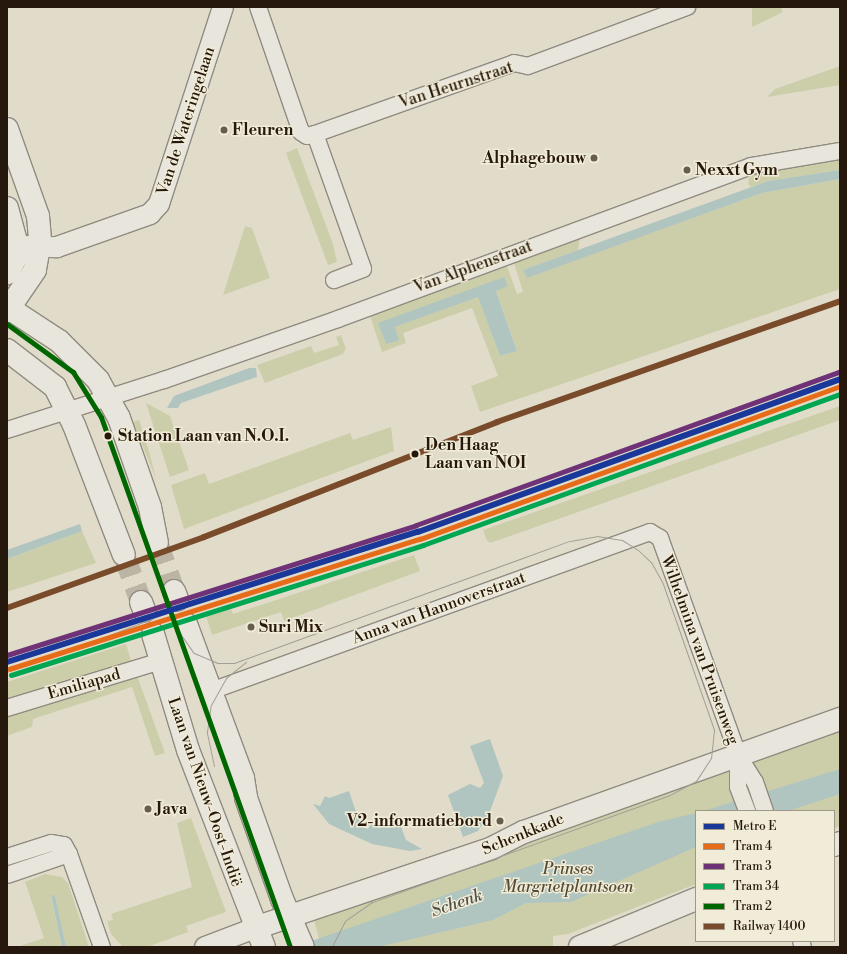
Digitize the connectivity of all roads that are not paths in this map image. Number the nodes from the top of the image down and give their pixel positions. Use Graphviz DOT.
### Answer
graph roads {
  1 [pos="223,7"];
  2 [pos="258,7"];
  3 [pos="687,7"];
  4 [pos="7,129"];
  5 [pos="315,134"];
  6 [pos="840,151"];
  7 [pos="7,208"];
  8 [pos="17,245"];
  9 [pos="40,249"];
  10 [pos="7,273"];
  11 [pos="334,280"];
  12 [pos="8,309"];
  13 [pos="7,350"];
  14 [pos="109,397"];
  15 [pos="68,410"];
  16 [pos="7,430"];
  17 [pos="157,542"];
  18 [pos="662,544"];
  19 [pos="124,555"];
  20 [pos="186,624"];
  21 [pos="152,634"];
  22 [pos="161,661"];
  23 [pos="220,688"];
  24 [pos="7,708"];
  25 [pos="840,719"];
  26 [pos="738,755"];
  27 [pos="747,810"];
  28 [pos="765,810"];
  29 [pos="69,854"];
  30 [pos="7,857"];
  31 [pos="7,875"];
  32 [pos="695,899"];
  33 [pos="291,916"];
  34 [pos="259,938"];
  35 [pos="302,945"];
  36 [pos="102,947"];
  37 [pos="205,947"];
  38 [pos="580,947"];
  1 -- 9 [label="street, Van de Wateringelaan"];
  2 -- 5 [label="street"];
  3 -- 5 [label="street, Van Heurnstraat"];
  4 -- 9 [label="main road"];
  5 -- 11 [label="street"];
  6 -- 14 [label="street, Van Alphenstraat"];
  7 -- 8 [label="main road"];
  8 -- 9 [label="street, Van de Wateringelaan"];
  8 -- 10 [label="main road"];
  9 -- 12 [label="main road"];
  12 -- 14 [label="main road"];
  13 -- 15 [label="main road"];
  14 -- 15 [label="street, Van Alphenstraat"];
  14 -- 17 [label="main road"];
  15 -- 16 [label="street, Van Alphenstraat"];
  15 -- 19 [label="main road"];
  18 -- 23 [label="street, Anna van Hannoverstraat"];
  18 -- 26 [label="street, Wilhelmina van Pruisenweg"];
  20 -- 23 [label="main road"];
  21 -- 22 [label="main road, Laan van Nieuw-Oost-Indië"];
  22 -- 24 [label="street, Emiliapad"];
  22 -- 34 [label="main road, Laan van Nieuw-Oost-Indië"];
  23 -- 33 [label="main road"];
  25 -- 26 [label="main road, Schenkkade"];
  26 -- 27 [label="street, Wilhelmina van Pruisenweg"];
  26 -- 28 [label="street, Wilhelmina van Pruisenweg"];
  26 -- 33 [label="main road, Schenkkade"];
  29 -- 30 [label="street"];
  29 -- 31 [label="street"];
  29 -- 36 [label="street"];
  32 -- 38 [label="main road"];
  33 -- 34 [label="main road, Schenkkade"];
  33 -- 35 [label="main road"];
  34 -- 37 [label="street, Schenkkade"];
}
